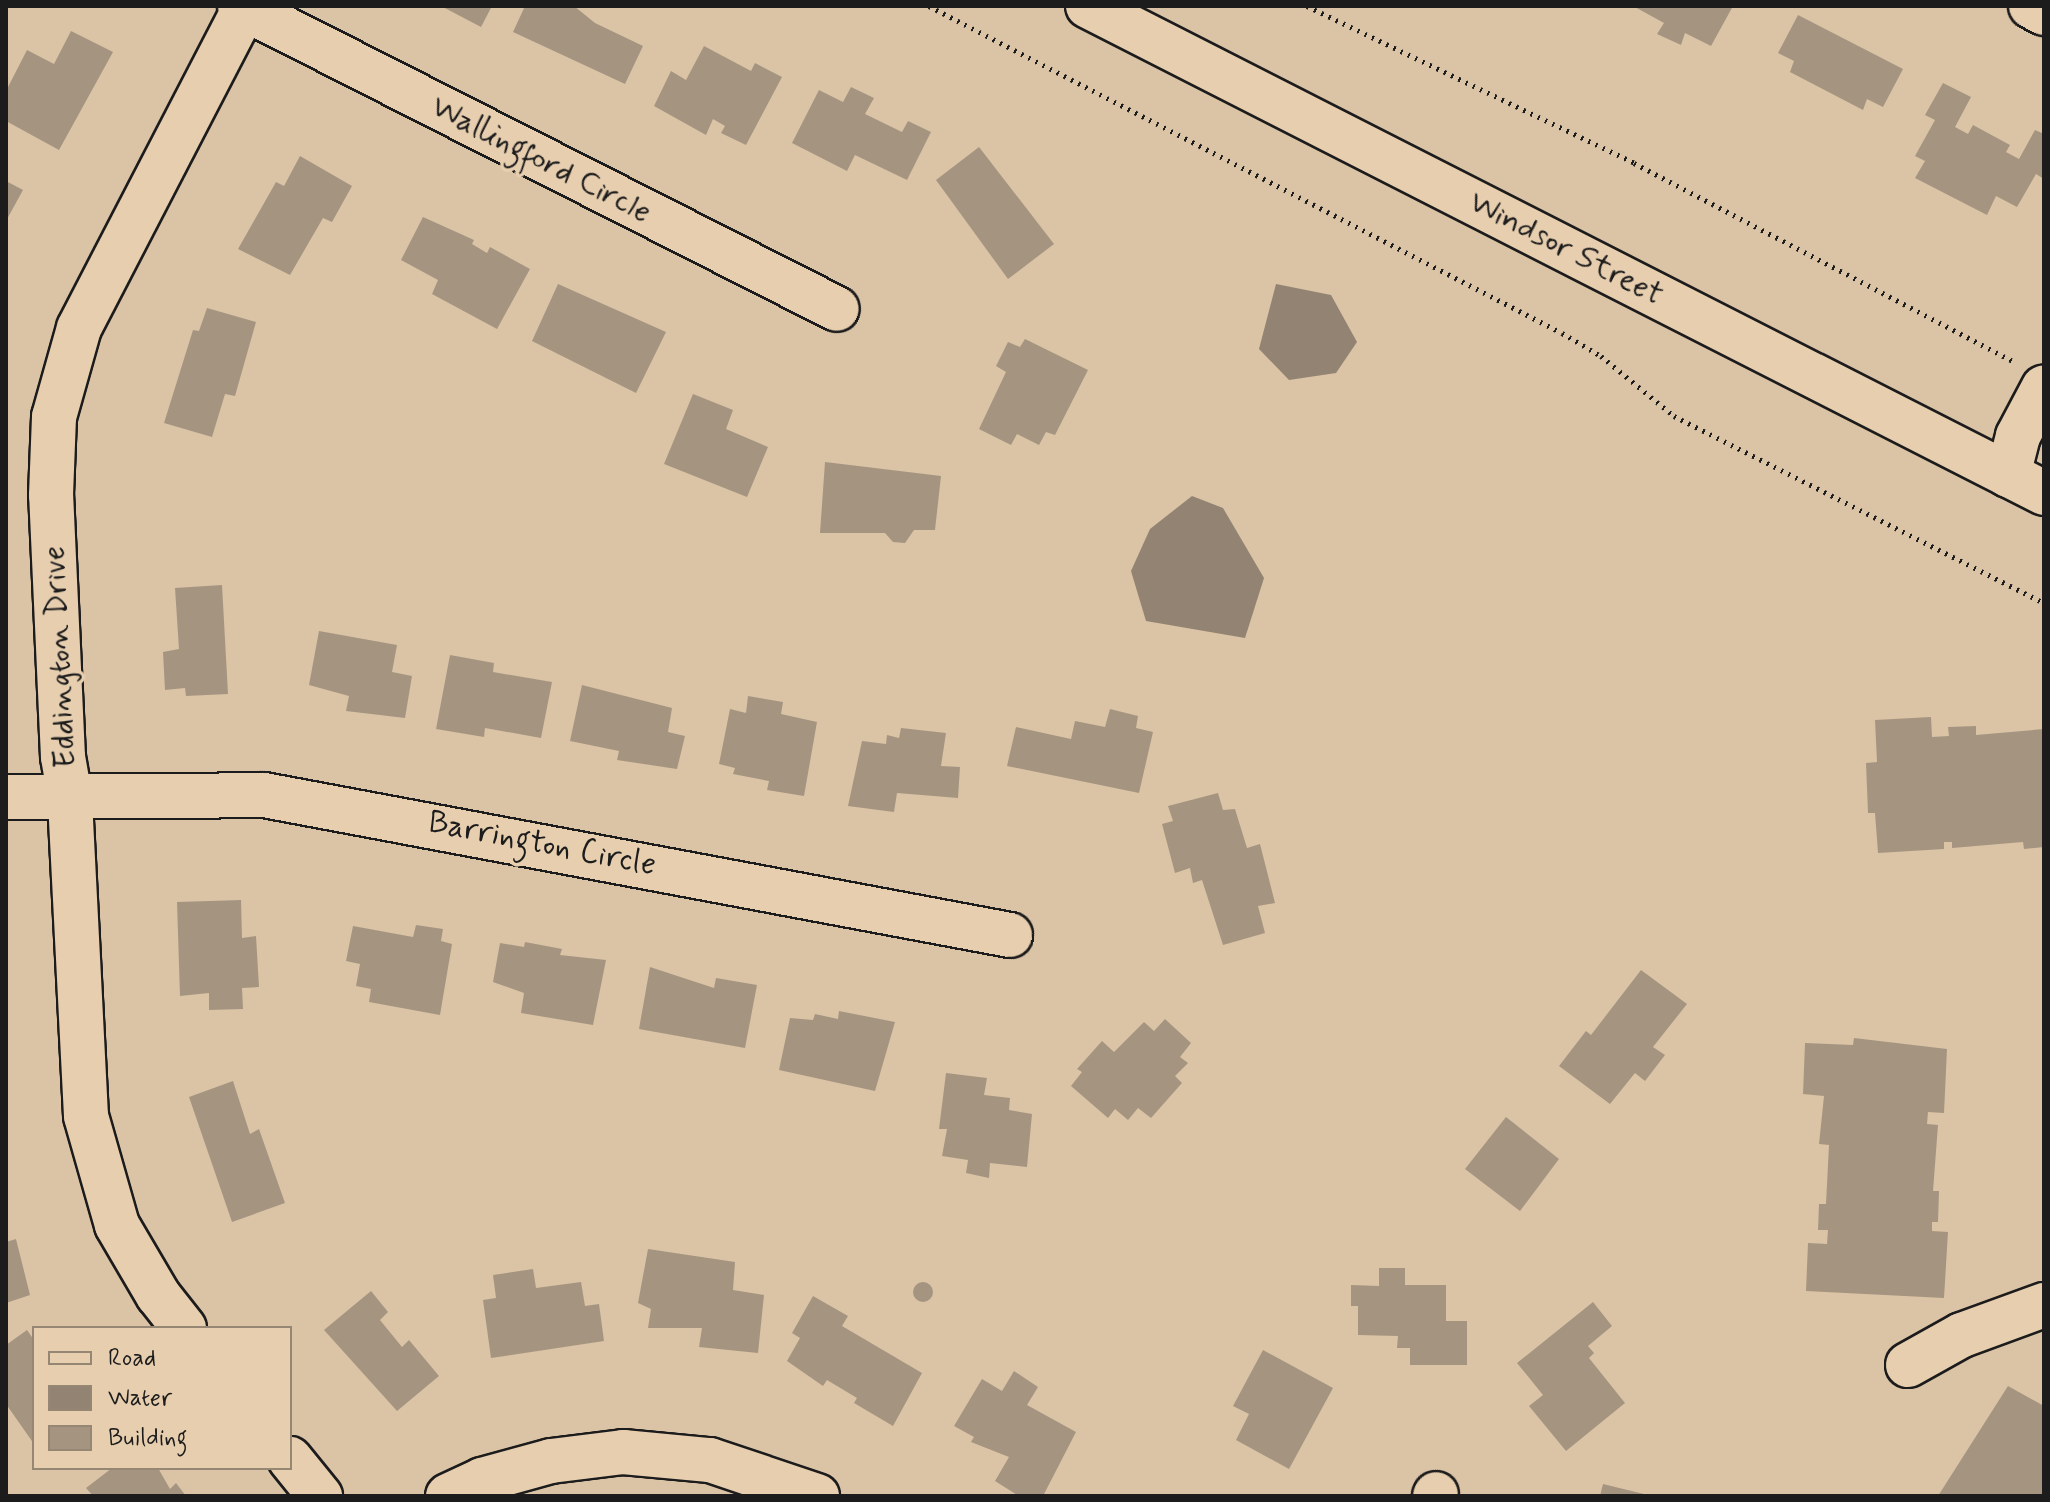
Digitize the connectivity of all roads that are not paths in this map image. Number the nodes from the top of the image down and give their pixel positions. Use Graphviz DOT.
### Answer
graph roads {
  1 [pos="1088,6"];
  2 [pos="2031,6"];
  3 [pos="244,7"];
  4 [pos="2044,13"];
  5 [pos="837,309"];
  6 [pos="2034,378"];
  7 [pos="2026,484"];
  8 [pos="6,797"];
  9 [pos="70,797"];
  10 [pos="1010,935"];
  11 [pos="2044,1305"];
  12 [pos="182,1326"];
  13 [pos="1908,1365"];
  14 [pos="292,1461"];
  15 [pos="320,1496"];
  16 [pos="448,1496"];
  17 [pos="817,1496"];
  1 -- 7 [label="street, Windsor Street"];
  2 -- 4 [label="street"];
  3 -- 5 [label="street, Wallingford Circle"];
  3 -- 9 [label="street, Eddington Drive"];
  6 -- 7 [label="street"];
  8 -- 9 [label="street, Barrington Circle"];
  9 -- 10 [label="street, Barrington Circle"];
  9 -- 12 [label="street, Eddington Drive"];
  11 -- 13 [label="street"];
  14 -- 15 [label="street"];
  16 -- 17 [label="street"];
}
